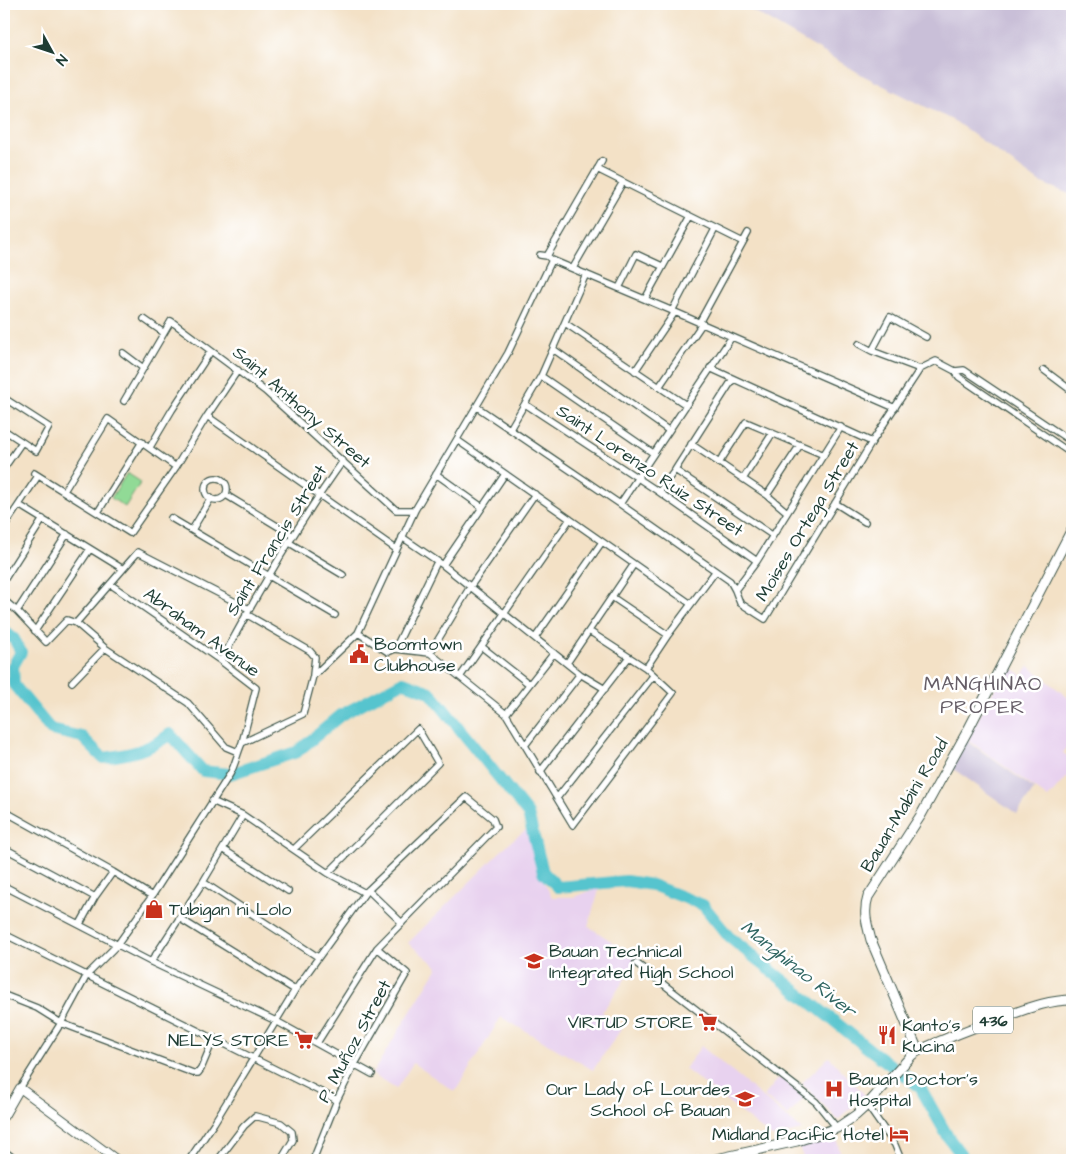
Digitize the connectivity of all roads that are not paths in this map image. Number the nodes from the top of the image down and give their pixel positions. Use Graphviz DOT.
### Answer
graph roads {
  1 [pos="602,160"];
  2 [pos="597,169"];
  3 [pos="623,182"];
  4 [pos="690,216"];
  5 [pos="715,229"];
  6 [pos="748,233"];
  7 [pos="743,242"];
  8 [pos="552,260"];
  9 [pos="662,266"];
  10 [pos="573,268"];
  11 [pos="586,274"];
  12 [pos="619,288"];
  13 [pos="645,299"];
  14 [pos="673,311"];
  15 [pos="144,319"];
  16 [pos="565,323"];
  17 [pos="701,323"];
  18 [pos="164,333"];
  19 [pos="926,337"];
  20 [pos="731,338"];
  21 [pos="859,344"];
  22 [pos="554,350"];
  23 [pos="872,350"];
  24 [pos="212,351"];
  25 [pos="123,353"];
  26 [pos="143,368"];
  27 [pos="710,368"];
  28 [pos="920,369"];
  29 [pos="238,370"];
  30 [pos="635,370"];
  31 [pos="1044,370"];
  32 [pos="955,371"];
  33 [pos="542,376"];
  34 [pos="732,379"];
  35 [pos="659,387"];
  36 [pos="1072,391"];
  37 [pos="4,398"];
  38 [pos="124,401"];
  39 [pos="525,404"];
  40 [pos="686,405"];
  41 [pos="477,407"];
  42 [pos="895,408"];
  43 [pos="207,416"];
  44 [pos="841,427"];
  45 [pos="510,429"];
  46 [pos="4,430"];
  47 [pos="668,430"];
  48 [pos="772,434"];
  49 [pos="456,440"];
  50 [pos="22,442"];
  51 [pos="142,442"];
  52 [pos="872,442"];
  53 [pos="1072,442"];
  54 [pos="691,444"];
  55 [pos="800,445"];
  56 [pos="150,447"];
  57 [pos="653,453"];
  58 [pos="1072,454"];
  59 [pos="824,455"];
  60 [pos="343,462"];
  61 [pos="719,463"];
  62 [pos="176,467"];
  63 [pos="4,468"];
  64 [pos="675,470"];
  65 [pos="436,474"];
  66 [pos="505,474"];
  67 [pos="637,478"];
  68 [pos="743,479"];
  69 [pos="64,491"];
  70 [pos="659,492"];
  71 [pos="226,494"];
  72 [pos="535,494"];
  73 [pos="319,495"];
  74 [pos="766,495"];
  75 [pos="211,498"];
  76 [pos="835,503"];
  77 [pos="620,504"];
  78 [pos="19,505"];
  79 [pos="482,507"];
  80 [pos="415,510"];
  81 [pos="98,512"];
  82 [pos="787,512"];
  83 [pos="171,518"];
  84 [pos="43,519"];
  85 [pos="570,519"];
  86 [pos="865,522"];
  87 [pos="4,527"];
  88 [pos="192,530"];
  89 [pos="1072,530"];
  90 [pos="67,534"];
  91 [pos="292,535"];
  92 [pos="772,535"];
  93 [pos="402,537"];
  94 [pos="288,542"];
  95 [pos="602,542"];
  96 [pos="90,549"];
  97 [pos="396,549"];
  98 [pos="757,561"];
  99 [pos="440,563"];
  100 [pos="634,564"];
  101 [pos="123,569"];
  102 [pos="716,572"];
  103 [pos="268,574"];
  104 [pos="343,575"];
  105 [pos="4,580"];
  106 [pos="110,584"];
  107 [pos="470,588"];
  108 [pos="736,590"];
  109 [pos="612,597"];
  110 [pos="4,600"];
  111 [pos="691,604"];
  112 [pos="18,611"];
  113 [pos="247,612"];
  114 [pos="504,614"];
  115 [pos="335,615"];
  116 [pos="76,623"];
  117 [pos="35,631"];
  118 [pos="589,631"];
  119 [pos="358,632"];
  120 [pos="668,635"];
  121 [pos="535,638"];
  122 [pos="105,648"];
  123 [pos="482,648"];
  124 [pos="395,649"];
  125 [pos="430,653"];
  126 [pos="554,653"];
  127 [pos="629,657"];
  128 [pos="221,661"];
  129 [pos="567,663"];
  130 [pos="646,668"];
  131 [pos="580,674"];
  132 [pos="313,676"];
  133 [pos="653,676"];
  134 [pos="460,677"];
  135 [pos="72,682"];
  136 [pos="529,684"];
  137 [pos="605,689"];
  138 [pos="506,714"];
  139 [pos="242,743"];
  140 [pos="526,744"];
  141 [pos="238,752"];
  142 [pos="540,772"];
  143 [pos="557,798"];
  144 [pos="212,801"];
  145 [pos="4,811"];
  146 [pos="243,814"];
  147 [pos="4,848"];
  148 [pos="223,849"];
  149 [pos="294,849"];
  150 [pos="112,872"];
  151 [pos="328,873"];
  152 [pos="203,882"];
  153 [pos="4,886"];
  154 [pos="366,891"];
  155 [pos="288,892"];
  156 [pos="152,896"];
  157 [pos="95,897"];
  158 [pos="179,918"];
  159 [pos="402,923"];
  160 [pos="80,924"];
  161 [pos="4,934"];
  162 [pos="118,944"];
  163 [pos="377,948"];
  164 [pos="318,956"];
  165 [pos="151,962"];
  166 [pos="636,963"];
  167 [pos="87,975"];
  168 [pos="295,990"];
  169 [pos="4,995"];
  170 [pos="1072,1000"];
  171 [pos="276,1021"];
  172 [pos="61,1023"];
  173 [pos="214,1038"];
  174 [pos="317,1043"];
  175 [pos="918,1052"];
  176 [pos="254,1058"];
  177 [pos="355,1064"];
  178 [pos="372,1074"];
  179 [pos="20,1088"];
  180 [pos="338,1100"];
  181 [pos="867,1105"];
  182 [pos="4,1116"];
  183 [pos="837,1128"];
  184 [pos="4,1151"];
  185 [pos="16,1160"];
  186 [pos="117,1160"];
  187 [pos="189,1160"];
  188 [pos="218,1160"];
  189 [pos="281,1160"];
  190 [pos="313,1160"];
  191 [pos="712,1160"];
  192 [pos="901,1160"];
  1 -- 2 [label="street"];
  2 -- 3 [label="street"];
  2 -- 8 [label="street"];
  3 -- 4 [label="street"];
  3 -- 10 [label="street"];
  4 -- 5 [label="street"];
  4 -- 9 [label="street"];
  5 -- 7 [label="street"];
  5 -- 14 [label="street"];
  6 -- 7 [label="street"];
  7 -- 17 [label="street"];
  8 -- 10 [label="street"];
  8 -- 41 [label="street"];
  9 -- 12 [label="street"];
  9 -- 13 [label="street"];
  10 -- 11 [label="street"];
  11 -- 12 [label="street"];
  11 -- 16 [label="street"];
  12 -- 13 [label="street"];
  13 -- 14 [label="street"];
  14 -- 17 [label="street"];
  14 -- 30 [label="street"];
  15 -- 18 [label="street"];
  16 -- 22 [label="street"];
  16 -- 30 [label="street"];
  17 -- 20 [label="street"];
  17 -- 35 [label="street"];
  18 -- 24 [label="street, Saint Anthony Street"];
  18 -- 26 [label="street"];
  19 -- 23 [label="street"];
  20 -- 27 [label="street"];
  20 -- 42 [label="street"];
  21 -- 23 [label="street"];
  22 -- 33 [label="street"];
  22 -- 47 [label="street"];
  23 -- 28 [label="street"];
  24 -- 29 [label="street, Saint Anthony Street"];
  24 -- 56 [label="street"];
  25 -- 26 [label="street"];
  26 -- 38 [label="street"];
  27 -- 34 [label="street"];
  27 -- 40 [label="street"];
  28 -- 32 [label="street"];
  28 -- 42 [label="street, Moises Ortega Street"];
  29 -- 43 [label="street"];
  29 -- 60 [label="street, Saint Anthony Street"];
  30 -- 35 [label="street"];
  31 -- 36 [label="street"];
  32 -- 53 [label="street"];
  32 -- 58 [label="street"];
  33 -- 39 [label="street"];
  33 -- 57 [label="street"];
  34 -- 44 [label="street"];
  34 -- 54 [label="street"];
  35 -- 40 [label="street"];
  37 -- 50 [label="street"];
  39 -- 45 [label="street"];
  39 -- 67 [label="street, Saint Lorenzo Ruiz Street"];
  40 -- 47 [label="street"];
  41 -- 45 [label="street, Moises Ortega Street"];
  41 -- 49 [label="street"];
  42 -- 52 [label="street, Moises Ortega Street"];
  43 -- 62 [label="street"];
  43 -- 73 [label="street"];
  44 -- 52 [label="street"];
  44 -- 59 [label="street"];
  45 -- 77 [label="street, Moises Ortega Street"];
  46 -- 50 [label="street"];
  47 -- 57 [label="street"];
  48 -- 55 [label="street"];
  48 -- 61 [label="street"];
  48 -- 68 [label="street"];
  49 -- 65 [label="street"];
  49 -- 66 [label="street"];
  50 -- 63 [label="street"];
  51 -- 56 [label="street"];
  51 -- 69 [label="street"];
  51 -- 81 [label="street"];
  52 -- 76 [label="street, Moises Ortega Street"];
  54 -- 61 [label="street"];
  54 -- 64 [label="street"];
  55 -- 59 [label="street"];
  55 -- 74 [label="street"];
  56 -- 62 [label="street"];
  57 -- 67 [label="street"];
  59 -- 82 [label="street"];
  60 -- 73 [label="street, Saint Francis Street"];
  60 -- 80 [label="street, Saint Anthony Street"];
  61 -- 68 [label="street"];
  62 -- 81 [label="street"];
  64 -- 70 [label="street"];
  64 -- 92 [label="street"];
  65 -- 79 [label="street"];
  65 -- 80 [label="street"];
  66 -- 72 [label="street"];
  66 -- 79 [label="street"];
  67 -- 70 [label="street, Saint Lorenzo Ruiz Street"];
  67 -- 77 [label="street"];
  68 -- 74 [label="street"];
  69 -- 78 [label="street"];
  69 -- 81 [label="street"];
  70 -- 98 [label="street, Saint Lorenzo Ruiz Street"];
  71 -- 75 [label="street"];
  71 -- 75 [label="street"];
  71 -- 91 [label="street"];
  72 -- 85 [label="street"];
  72 -- 107 [label="street"];
  73 -- 91 [label="street, Saint Francis Street"];
  73 -- 97 [label="street"];
  74 -- 82 [label="street"];
  75 -- 88 [label="street"];
  76 -- 86 [label="street"];
  76 -- 108 [label="street, Moises Ortega Street"];
  77 -- 102 [label="street, Moises Ortega Street"];
  78 -- 84 [label="street"];
  78 -- 87 [label="street"];
  79 -- 99 [label="street"];
  80 -- 93 [label="street"];
  82 -- 92 [label="street"];
  83 -- 88 [label="street"];
  84 -- 90 [label="street"];
  84 -- 105 [label="street"];
  85 -- 95 [label="street"];
  85 -- 114 [label="street"];
  88 -- 103 [label="street"];
  89 -- 175 [label="main road, Bauan-Mabini Road"];
  90 -- 96 [label="street"];
  90 -- 112 [label="street"];
  91 -- 94 [label="street, Saint Francis Street"];
  92 -- 98 [label="street"];
  93 -- 97 [label="street"];
  93 -- 99 [label="street"];
  94 -- 103 [label="street, Saint Francis Street"];
  94 -- 104 [label="street"];
  95 -- 100 [label="street"];
  95 -- 121 [label="street"];
  96 -- 101 [label="street"];
  96 -- 117 [label="street"];
  97 -- 119 [label="street"];
  98 -- 108 [label="street"];
  99 -- 107 [label="street"];
  99 -- 124 [label="street"];
  100 -- 109 [label="street"];
  100 -- 111 [label="street"];
  101 -- 106 [label="street"];
  101 -- 113 [label="street"];
  102 -- 108 [label="street, Moises Ortega Street"];
  102 -- 111 [label="street"];
  103 -- 113 [label="street, Saint Francis Street"];
  103 -- 115 [label="street"];
  106 -- 116 [label="street"];
  106 -- 128 [label="street, Abraham Avenue"];
  107 -- 114 [label="street"];
  107 -- 125 [label="street"];
  109 -- 118 [label="street"];
  109 -- 120 [label="street"];
  110 -- 112 [label="street"];
  111 -- 120 [label="street"];
  112 -- 117 [label="street"];
  113 -- 128 [label="street, Saint Francis Street"];
  113 -- 132 [label="street"];
  114 -- 121 [label="street"];
  114 -- 123 [label="street"];
  116 -- 117 [label="street"];
  116 -- 122 [label="street"];
  118 -- 127 [label="street"];
  118 -- 129 [label="street"];
  119 -- 124 [label="street"];
  119 -- 132 [label="street"];
  120 -- 130 [label="street"];
  121 -- 126 [label="street"];
  122 -- 135 [label="street"];
  122 -- 141 [label="street"];
  123 -- 134 [label="street"];
  123 -- 136 [label="street"];
  124 -- 125 [label="street"];
  125 -- 134 [label="street"];
  126 -- 129 [label="street"];
  126 -- 136 [label="street"];
  127 -- 130 [label="street"];
  127 -- 137 [label="street"];
  128 -- 139 [label="street, Abraham Avenue"];
  129 -- 131 [label="street"];
  130 -- 133 [label="street"];
  131 -- 137 [label="street"];
  131 -- 140 [label="street"];
  132 -- 139 [label="street"];
  133 -- 143 [label="street"];
  133 -- 143 [label="street"];
  134 -- 138 [label="street"];
  136 -- 138 [label="street"];
  137 -- 142 [label="street"];
  138 -- 140 [label="street"];
  139 -- 141 [label="street"];
  140 -- 142 [label="street"];
  141 -- 144 [label="street"];
  142 -- 143 [label="street"];
  144 -- 146 [label="street"];
  144 -- 156 [label="street"];
  145 -- 150 [label="street"];
  146 -- 148 [label="street"];
  146 -- 149 [label="street"];
  147 -- 157 [label="street"];
  148 -- 152 [label="street"];
  148 -- 155 [label="street"];
  149 -- 151 [label="street"];
  149 -- 151 [label="street"];
  150 -- 156 [label="street"];
  150 -- 157 [label="street"];
  151 -- 154 [label="street"];
  152 -- 158 [label="street"];
  152 -- 164 [label="street"];
  153 -- 160 [label="street"];
  154 -- 159 [label="street"];
  154 -- 159 [label="street"];
  154 -- 164 [label="street"];
  156 -- 162 [label="street"];
  157 -- 160 [label="street"];
  158 -- 165 [label="street"];
  158 -- 168 [label="street"];
  159 -- 163 [label="street"];
  160 -- 162 [label="street"];
  161 -- 167 [label="street"];
  162 -- 165 [label="street"];
  162 -- 167 [label="street"];
  163 -- 174 [label="street"];
  163 -- 177 [label="street, P. Muñoz Street"];
  164 -- 168 [label="street"];
  165 -- 171 [label="street"];
  166 -- 183 [label="street"];
  167 -- 172 [label="street"];
  167 -- 173 [label="street"];
  168 -- 171 [label="street"];
  169 -- 172 [label="street"];
  170 -- 175 [label="main road, 436"];
  171 -- 174 [label="street"];
  171 -- 176 [label="street"];
  172 -- 173 [label="street"];
  172 -- 179 [label="street"];
  173 -- 176 [label="street"];
  174 -- 177 [label="street"];
  175 -- 181 [label="main road, 436"];
  176 -- 180 [label="street"];
  176 -- 187 [label="street"];
  177 -- 178 [label="street"];
  177 -- 180 [label="street, P. Muñoz Street"];
  179 -- 182 [label="street"];
  179 -- 186 [label="street"];
  180 -- 190 [label="street, P. Muñoz Street"];
  181 -- 183 [label="main road, 436"];
  181 -- 192 [label="street"];
  183 -- 191 [label="main road, 436"];
  184 -- 185 [label="street"];
  188 -- 189 [label="street"];
}
